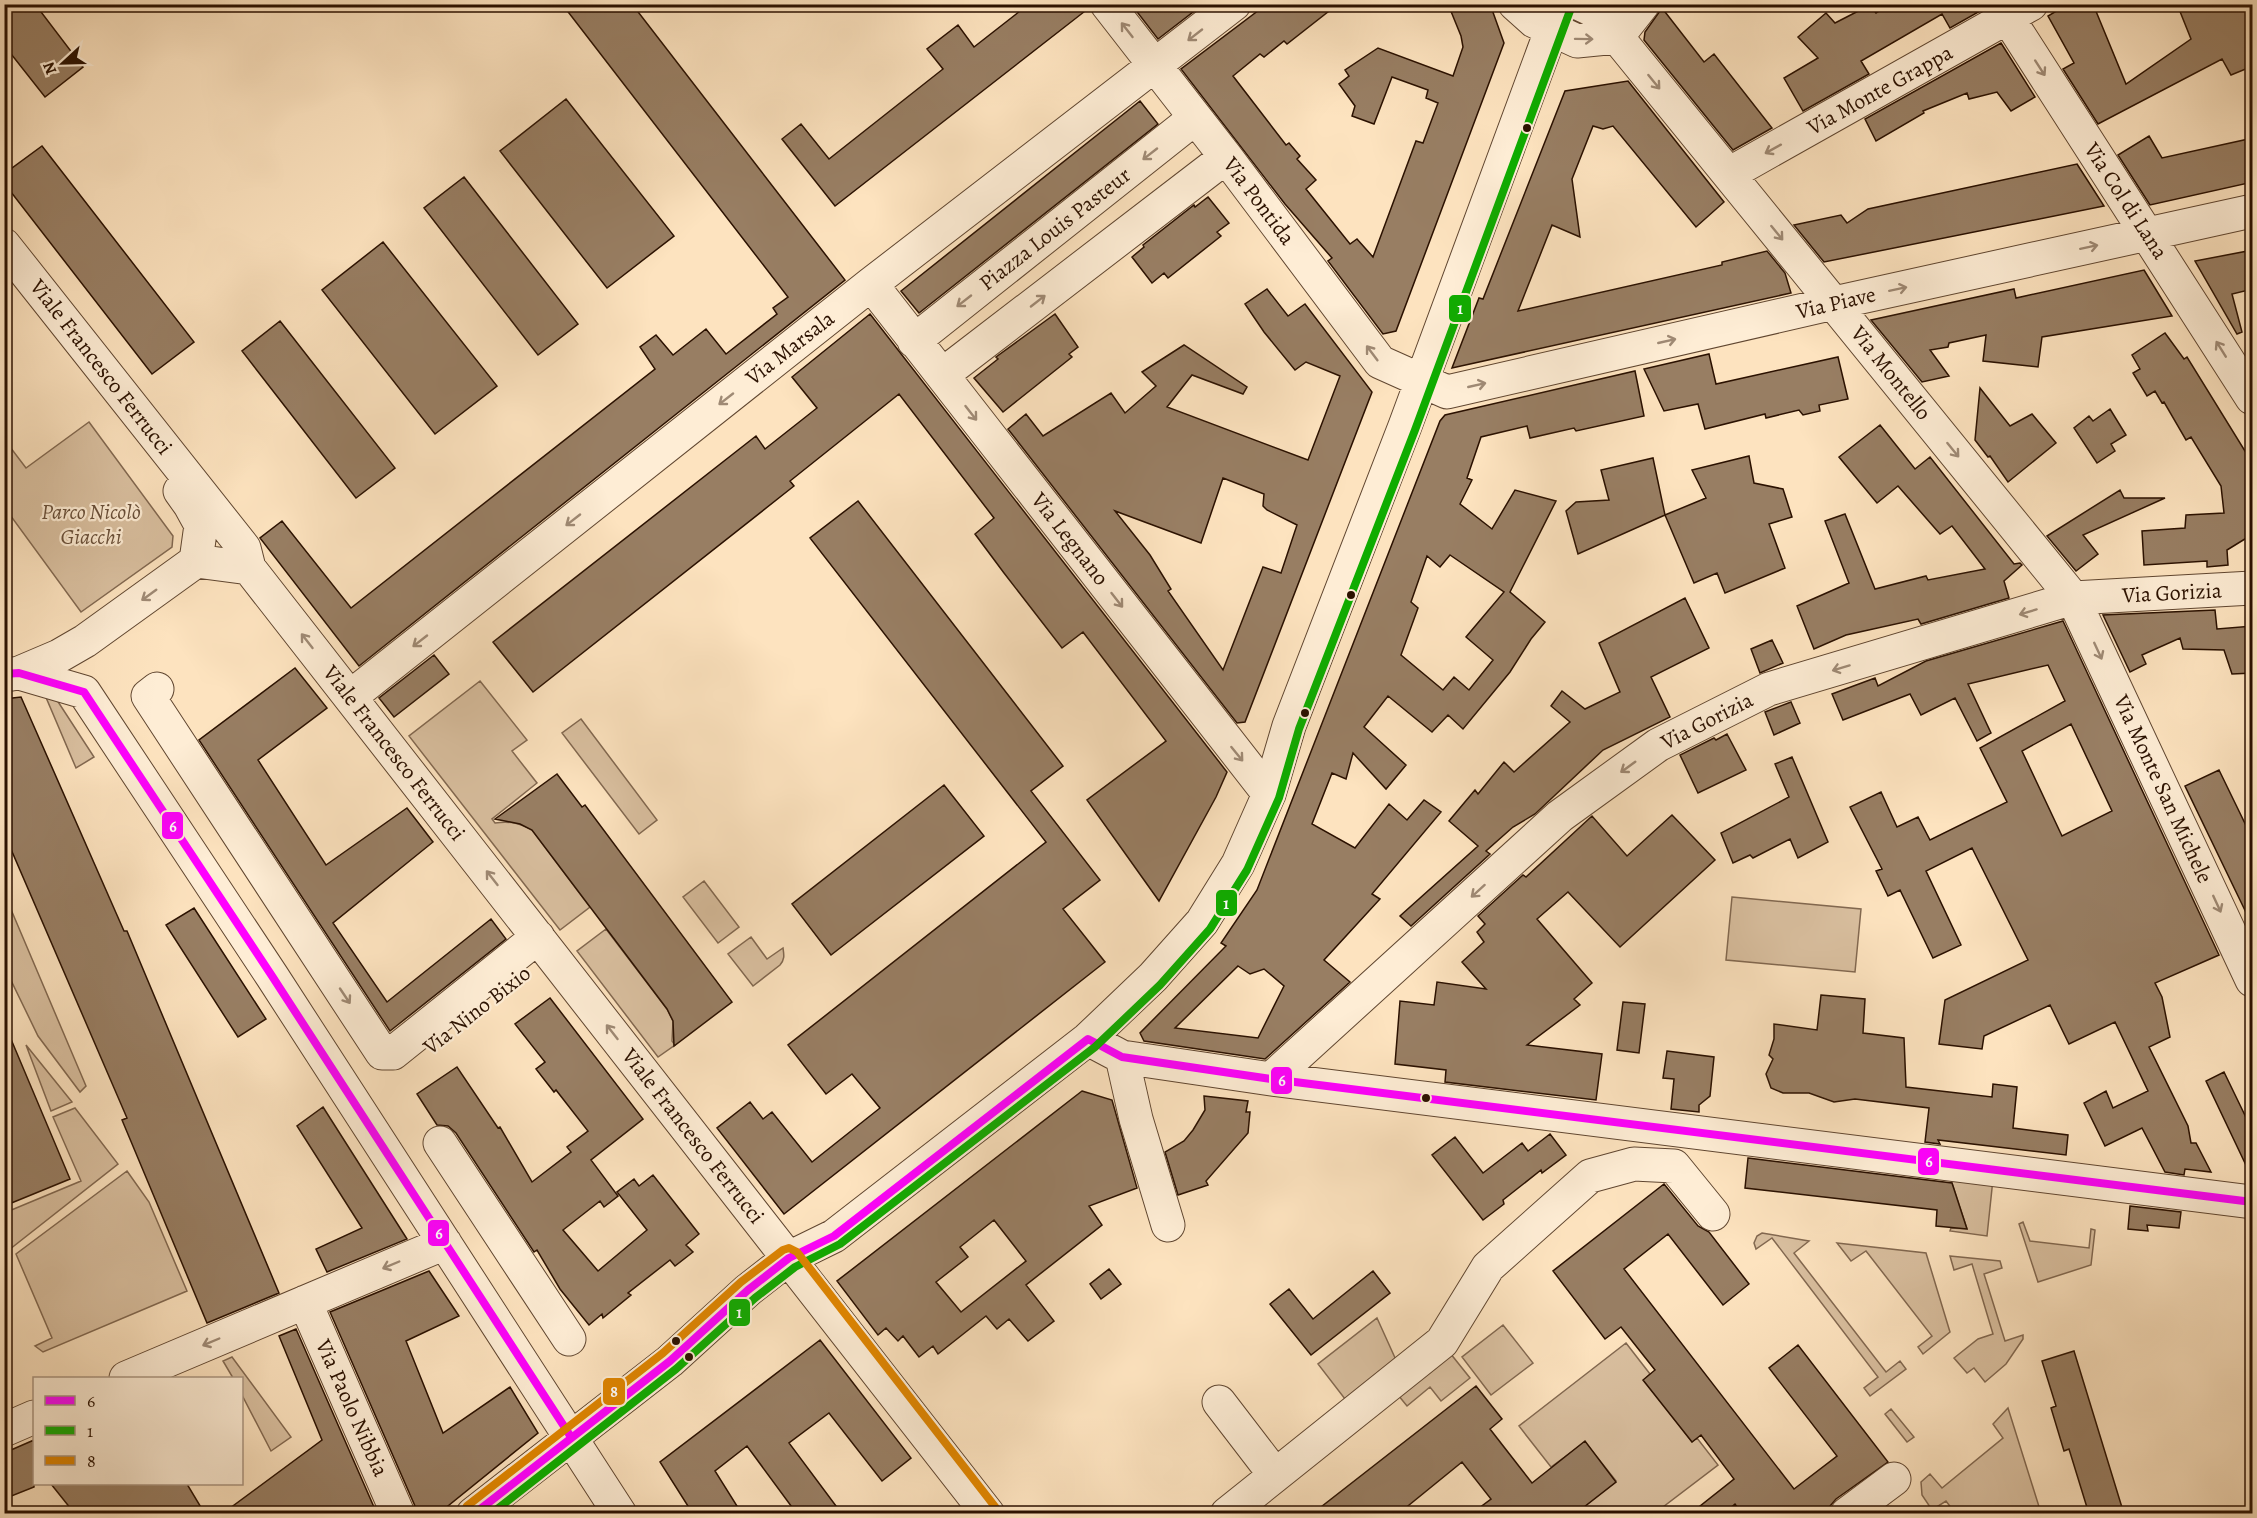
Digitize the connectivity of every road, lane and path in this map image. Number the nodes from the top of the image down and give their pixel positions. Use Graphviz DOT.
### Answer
graph roads {
  1 [pos="1107,4"];
  2 [pos="1234,4"];
  3 [pos="1515,4"];
  4 [pos="1580,4"];
  5 [pos="1642,4"];
  6 [pos="2013,9"];
  7 [pos="1557,17"];
  8 [pos="1617,37"];
  9 [pos="1156,67"];
  10 [pos="1195,118"];
  11 [pos="1226,157"];
  12 [pos="1729,174"];
  13 [pos="2253,211"];
  14 [pos="2148,234"];
  15 [pos="4,245"];
  16 [pos="4,268"];
  17 [pos="871,284"];
  18 [pos="1834,303"];
  19 [pos="914,341"];
  20 [pos="942,375"];
  21 [pos="1422,382"];
  22 [pos="2253,398"];
  23 [pos="196,561"];
  24 [pos="249,568"];
  25 [pos="2253,588"];
  26 [pos="2073,598"];
  27 [pos="72,648"];
  28 [pos="12,674"];
  29 [pos="157,689"];
  30 [pos="84,692"];
  31 [pos="350,697"];
  32 [pos="1269,794"];
  33 [pos="317,944"];
  34 [pos="544,945"];
  35 [pos="272,976"];
  36 [pos="2253,980"];
  37 [pos="1088,1038"];
  38 [pos="1122,1057"];
  39 [pos="404,1067"];
  40 [pos="1271,1079"];
  41 [pos="404,1180"];
  42 [pos="2253,1202"];
  43 [pos="1713,1214"];
  44 [pos="1168,1225"];
  45 [pos="445,1243"];
  46 [pos="789,1258"];
  47 [pos="524,1270"];
  48 [pos="482,1301"];
  49 [pos="305,1302"];
  50 [pos="569,1340"];
  51 [pos="128,1377"];
  52 [pos="1219,1402"];
  53 [pos="33,1417"];
  54 [pos="4,1430"];
  55 [pos="571,1437"];
  56 [pos="1275,1475"];
  57 [pos="1894,1479"];
  58 [pos="398,1514"];
  59 [pos="473,1514"];
  60 [pos="620,1514"];
  61 [pos="988,1514"];
  62 [pos="1227,1514"];
  63 [pos="1847,1514"];
  9 -- 1 [label="street, Via Pontida, one-way"];
  2 -- 9 [label="street, Via Marsala, one-way"];
  3 -- 7 [label="street"];
  4 -- 8 [label="street, Via Montello"];
  5 -- 8 [label="street"];
  6 -- 12 [label="street, Via Monte Grappa, one-way"];
  6 -- 14 [label="street, Via Col di Lana, one-way"];
  7 -- 8 [label="street, one-way"];
  7 -- 21 [label="street"];
  8 -- 12 [label="street, Via Montello, one-way"];
  9 -- 10 [label="street, Via Pontida"];
  9 -- 17 [label="street, Via Marsala"];
  10 -- 11 [label="street, Via Pontida"];
  10 -- 19 [label="street, Piazza Louis Pasteur, one-way"];
  20 -- 11 [label="street, Piazza Louis Pasteur, one-way"];
  21 -- 11 [label="street, Via Pontida, one-way"];
  12 -- 18 [label="street, Via Montello, one-way"];
  13 -- 14 [label="street, Via Piave"];
  18 -- 14 [label="street, Via Piave, one-way"];
  22 -- 14 [label="street, Via Col di Lana, one-way"];
  15 -- 24 [label="street, Viale Francesco Ferrucci"];
  16 -- 23 [label="street, Viale Francesco Ferrucci"];
  17 -- 19 [label="street, Via Legnano"];
  17 -- 31 [label="street, Via Marsala, one-way"];
  21 -- 18 [label="street, Via Piave, one-way"];
  18 -- 26 [label="street, Via Montello, one-way"];
  19 -- 20 [label="street, Via Legnano"];
  20 -- 32 [label="street, Via Legnano, one-way"];
  21 -- 32 [label="street"];
  23 -- 24 [label="street"];
  23 -- 27 [label="street, one-way"];
  31 -- 24 [label="street, Viale Francesco Ferrucci, one-way"];
  25 -- 26 [label="street, Via Gorizia"];
  26 -- 36 [label="street, Via Monte San Michele, one-way"];
  26 -- 40 [label="street, Via Gorizia, one-way"];
  27 -- 28 [label="street"];
  27 -- 30 [label="street"];
  28 -- 30 [label="street"];
  29 -- 33 [label="street"];
  30 -- 35 [label="street"];
  34 -- 31 [label="street, Viale Francesco Ferrucci, one-way"];
  32 -- 37 [label="street"];
  33 -- 34 [label="street, one-way"];
  33 -- 35 [label="street"];
  34 -- 39 [label="street, Via Nino Bixio"];
  46 -- 34 [label="street, Viale Francesco Ferrucci, one-way"];
  35 -- 41 [label="street"];
  37 -- 38 [label="street"];
  37 -- 46 [label="street"];
  38 -- 40 [label="street"];
  38 -- 44 [label="street"];
  40 -- 42 [label="street"];
  41 -- 45 [label="street"];
  41 -- 47 [label="street"];
  43 -- 56 [label="street"];
  45 -- 48 [label="street"];
  45 -- 49 [label="street, one-way"];
  46 -- 55 [label="street"];
  46 -- 61 [label="street, Viale Francesco Ferrucci"];
  47 -- 48 [label="street"];
  47 -- 50 [label="street"];
  48 -- 55 [label="street"];
  49 -- 51 [label="street, one-way"];
  49 -- 58 [label="street, Via Paolo Nibbia"];
  52 -- 56 [label="street"];
  53 -- 54 [label="street"];
  55 -- 59 [label="street"];
  55 -- 60 [label="street"];
  56 -- 62 [label="street"];
  57 -- 63 [label="street"];
}
